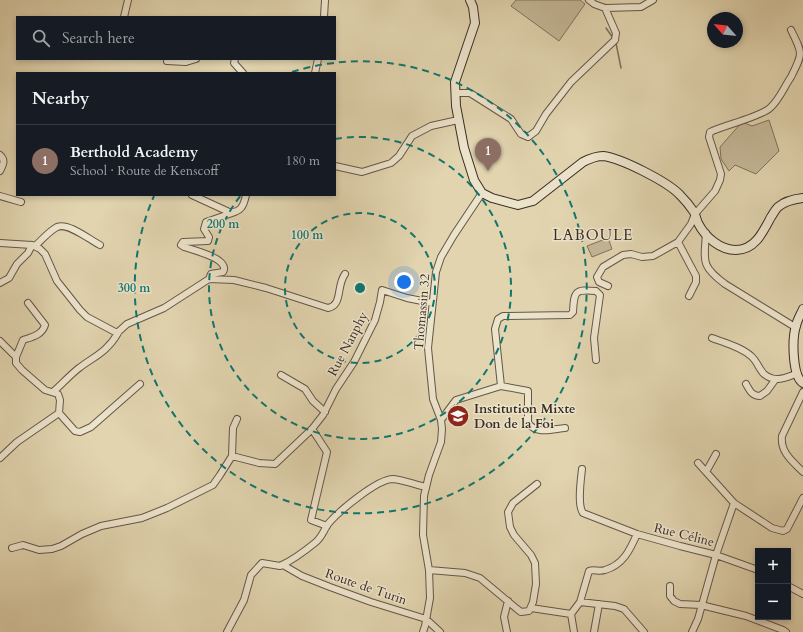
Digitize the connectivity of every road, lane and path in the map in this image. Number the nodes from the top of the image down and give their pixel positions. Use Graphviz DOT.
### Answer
graph roads {
  1 [pos="128,0"];
  2 [pos="325,0"];
  3 [pos="470,0"];
  4 [pos="590,0"];
  5 [pos="653,0"];
  6 [pos="604,8"];
  7 [pos="124,16"];
  8 [pos="324,16"];
  9 [pos="791,30"];
  10 [pos="193,60"];
  11 [pos="235,60"];
  12 [pos="318,60"];
  13 [pos="167,61"];
  14 [pos="803,67"];
  15 [pos="794,71"];
  16 [pos="242,72"];
  17 [pos="315,72"];
  18 [pos="455,93"];
  19 [pos="458,120"];
  20 [pos="0,155"];
  21 [pos="336,166"];
  22 [pos="0,171"];
  23 [pos="482,193"];
  24 [pos="0,196"];
  25 [pos="194,196"];
  26 [pos="246,196"];
  27 [pos="803,198"];
  28 [pos="21,202"];
  29 [pos="235,212"];
  30 [pos="695,214"];
  31 [pos="706,233"];
  32 [pos="678,242"];
  33 [pos="0,243"];
  34 [pos="33,245"];
  35 [pos="100,245"];
  36 [pos="345,274"];
  37 [pos="209,278"];
  38 [pos="0,283"];
  39 [pos="608,286"];
  40 [pos="689,296"];
  41 [pos="28,303"];
  42 [pos="432,303"];
  43 [pos="803,309"];
  44 [pos="795,327"];
  45 [pos="118,333"];
  46 [pos="712,338"];
  47 [pos="0,341"];
  48 [pos="16,357"];
  49 [pos="596,360"];
  50 [pos="796,374"];
  51 [pos="281,375"];
  52 [pos="775,380"];
  53 [pos="803,383"];
  54 [pos="140,384"];
  55 [pos="746,384"];
  56 [pos="501,386"];
  57 [pos="54,391"];
  58 [pos="803,392"];
  59 [pos="325,412"];
  60 [pos="59,413"];
  61 [pos="237,418"];
  62 [pos="441,420"];
  63 [pos="565,428"];
  64 [pos="312,429"];
  65 [pos="716,454"];
  66 [pos="232,456"];
  67 [pos="0,458"];
  68 [pos="698,463"];
  69 [pos="582,468"];
  70 [pos="706,472"];
  71 [pos="803,472"];
  72 [pos="537,484"];
  73 [pos="426,487"];
  74 [pos="803,498"];
  75 [pos="734,503"];
  76 [pos="327,526"];
  77 [pos="637,534"];
  78 [pos="12,548"];
  79 [pos="716,555"];
  80 [pos="283,565"];
  81 [pos="755,569"];
  82 [pos="429,570"];
  83 [pos="670,586"];
  84 [pos="791,588"];
  85 [pos="803,594"];
  86 [pos="508,601"];
  87 [pos="580,602"];
  88 [pos="599,604"];
  89 [pos="701,605"];
  90 [pos="531,608"];
  91 [pos="571,614"];
  92 [pos="426,619"];
  93 [pos="227,632"];
  94 [pos="423,632"];
  95 [pos="440,632"];
  96 [pos="507,632"];
  97 [pos="574,632"];
  98 [pos="594,632"];
  99 [pos="644,632"];
  100 [pos="692,632"];
  101 [pos="786,632"];
  1 -- 7 [label="street"];
  2 -- 8 [label="street"];
  3 -- 18 [label="main road"];
  4 -- 6 [label="street"];
  5 -- 6 [label="street"];
  6 -- 18 [label="street"];
  9 -- 15 [label="street"];
  10 -- 13 [label="street"];
  11 -- 16 [label="street"];
  12 -- 17 [label="street"];
  14 -- 15 [label="street"];
  15 -- 30 [label="street"];
  18 -- 19 [label="main road"];
  19 -- 21 [label="street"];
  19 -- 23 [label="main road"];
  20 -- 22 [label="street"];
  23 -- 30 [label="main road"];
  23 -- 42 [label="street, Thomassin 32"];
  24 -- 28 [label="street"];
  25 -- 29 [label="street"];
  26 -- 29 [label="street"];
  27 -- 31 [label="main road"];
  29 -- 37 [label="street"];
  30 -- 31 [label="main road"];
  30 -- 32 [label="street"];
  31 -- 44 [label="street"];
  32 -- 39 [label="street"];
  32 -- 40 [label="street"];
  33 -- 34 [label="street"];
  34 -- 35 [label="street"];
  34 -- 38 [label="street"];
  34 -- 45 [label="street"];
  36 -- 37 [label="street"];
  37 -- 45 [label="street"];
  41 -- 48 [label="street"];
  42 -- 59 [label="street, Rue Nanphy"];
  42 -- 62 [label="street, Thomassin 32"];
  43 -- 44 [label="main road"];
  44 -- 50 [label="main road"];
  45 -- 57 [label="street"];
  46 -- 52 [label="street"];
  47 -- 48 [label="street"];
  48 -- 57 [label="street"];
  49 -- 56 [label="street"];
  50 -- 52 [label="street"];
  50 -- 53 [label="main road"];
  51 -- 59 [label="street"];
  52 -- 55 [label="street"];
  54 -- 60 [label="street"];
  56 -- 62 [label="street"];
  56 -- 63 [label="street"];
  57 -- 60 [label="street"];
  58 -- 71 [label="street"];
  59 -- 64 [label="street, Rue Nanphy"];
  60 -- 67 [label="street"];
  61 -- 66 [label="street"];
  62 -- 73 [label="street, Thomassin 32"];
  64 -- 66 [label="street, Rue Nanphy"];
  64 -- 76 [label="street"];
  65 -- 70 [label="street"];
  66 -- 78 [label="street"];
  68 -- 70 [label="street"];
  69 -- 77 [label="street"];
  70 -- 75 [label="street"];
  72 -- 90 [label="street"];
  73 -- 76 [label="street"];
  73 -- 82 [label="street, Thomassin 32"];
  74 -- 75 [label="street"];
  75 -- 79 [label="street"];
  76 -- 80 [label="street"];
  77 -- 79 [label="street, Rue Céline"];
  77 -- 87 [label="street, Rue Céline"];
  79 -- 81 [label="street, Rue Céline"];
  79 -- 89 [label="street"];
  80 -- 92 [label="street, Route de Turin"];
  80 -- 93 [label="street"];
  82 -- 86 [label="street"];
  82 -- 92 [label="street, Thomassin 32"];
  83 -- 89 [label="street"];
  84 -- 85 [label="street"];
  86 -- 90 [label="street"];
  86 -- 96 [label="street"];
  87 -- 88 [label="street"];
  87 -- 91 [label="street, Rue Céline"];
  88 -- 98 [label="street"];
  88 -- 99 [label="street"];
  89 -- 100 [label="street"];
  89 -- 101 [label="street"];
  90 -- 91 [label="street"];
  91 -- 97 [label="street"];
  92 -- 94 [label="street, Thomassin 32"];
  92 -- 95 [label="street, Route de Turin"];
}
